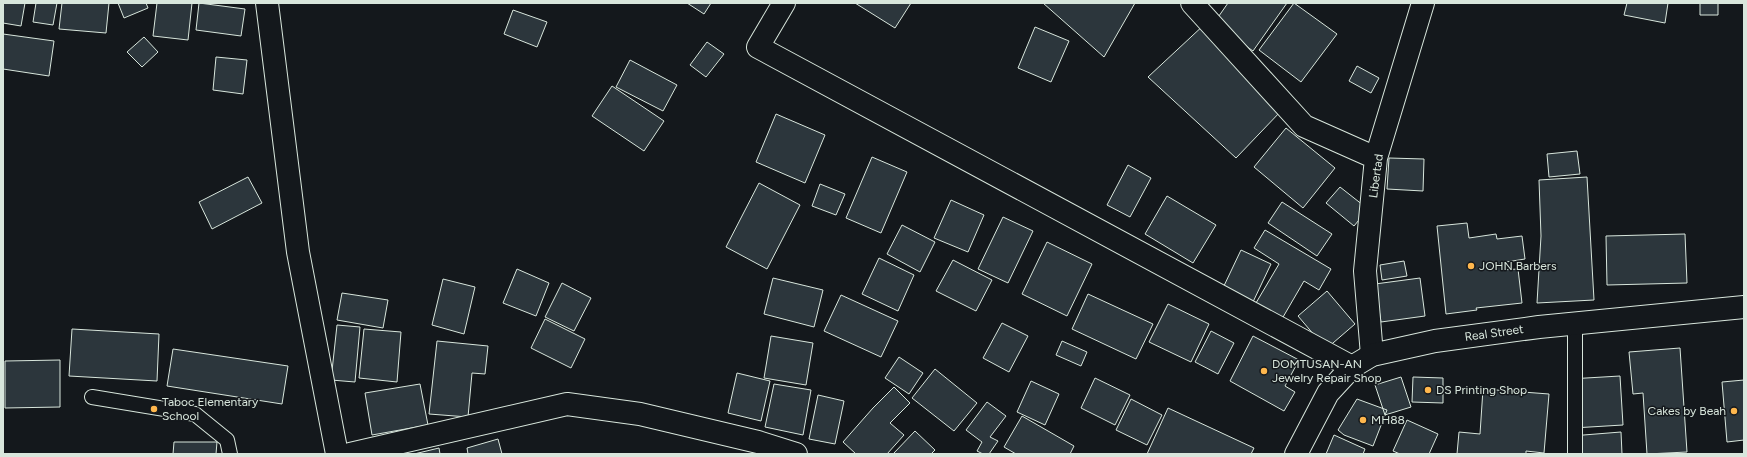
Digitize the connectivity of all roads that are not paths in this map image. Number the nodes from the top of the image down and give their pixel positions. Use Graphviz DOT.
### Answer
graph roads {
  1 [pos="267,3"];
  2 [pos="784,3"];
  3 [pos="1192,3"];
  4 [pos="1423,3"];
  5 [pos="1376,158"];
  6 [pos="1744,307"];
  7 [pos="1575,324"];
  8 [pos="1372,355"];
  9 [pos="1352,367"];
  10 [pos="92,398"];
  11 [pos="230,454"];
  12 [pos="337,454"];
  13 [pos="350,454"];
  14 [pos="796,454"];
  15 [pos="1296,454"];
  16 [pos="1575,454"];
  1 -- 12 [label="street"];
  2 -- 9 [label="street"];
  3 -- 5 [label="street"];
  4 -- 5 [label="street, Libertad"];
  5 -- 8 [label="street, Libertad"];
  6 -- 7 [label="street, Real Street"];
  7 -- 8 [label="street, Real Street"];
  7 -- 16 [label="lane"];
  8 -- 9 [label="street, Real Street"];
  9 -- 15 [label="street, Real Street"];
  10 -- 11 [label="lane"];
  13 -- 14 [label="street"];
}
